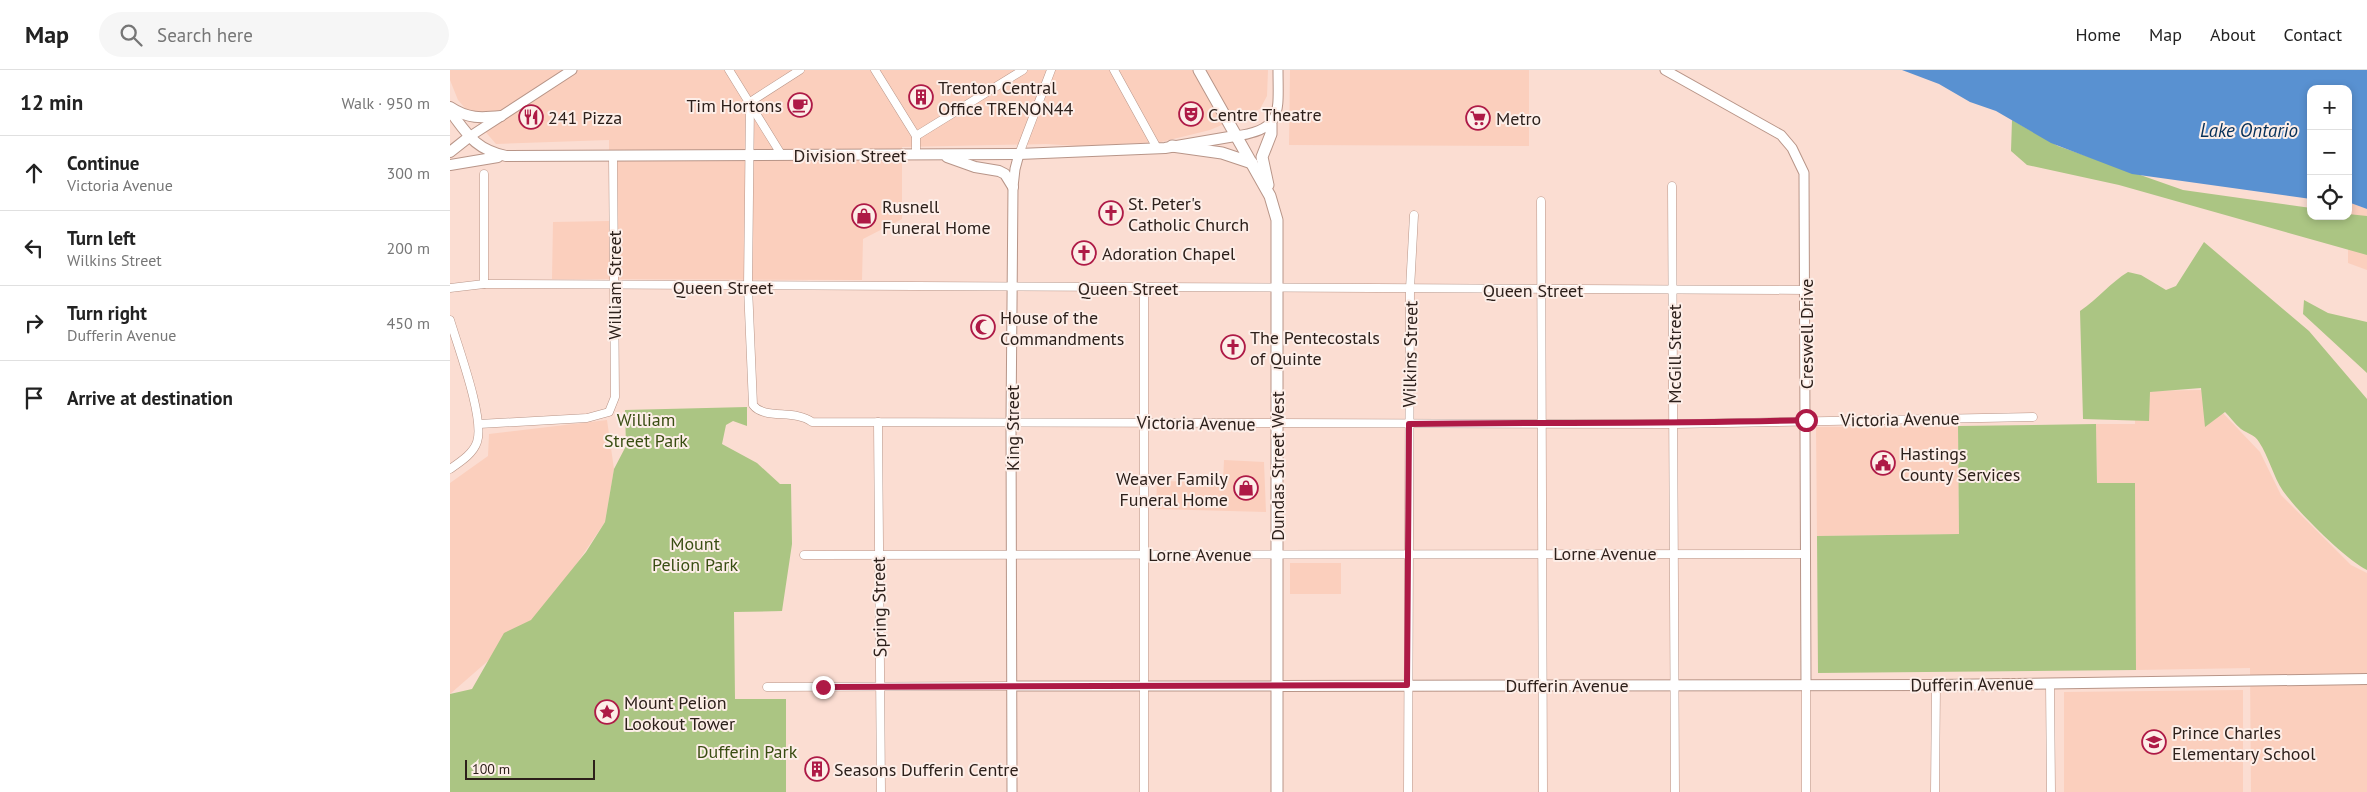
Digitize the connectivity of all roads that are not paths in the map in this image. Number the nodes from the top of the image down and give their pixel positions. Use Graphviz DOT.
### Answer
graph roads {
  1 [pos="572,70"];
  2 [pos="729,70"];
  3 [pos="800,70"];
  4 [pos="874,70"];
  5 [pos="1023,70"];
  6 [pos="1051,70"];
  7 [pos="1114,70"];
  8 [pos="1199,70"];
  9 [pos="1278,70"];
  10 [pos="1665,70"];
  11 [pos="750,102"];
  12 [pos="450,107"];
  13 [pos="450,111"];
  14 [pos="501,116"];
  15 [pos="1271,124"];
  16 [pos="916,136"];
  17 [pos="1235,136"];
  18 [pos="469,137"];
  19 [pos="1172,146"];
  20 [pos="1157,148"];
  21 [pos="450,152"];
  22 [pos="750,154"];
  23 [pos="781,154"];
  24 [pos="1020,154"];
  25 [pos="916,155"];
  26 [pos="939,155"];
  27 [pos="506,156"];
  28 [pos="613,156"];
  29 [pos="1252,163"];
  30 [pos="450,165"];
  31 [pos="484,174"];
  32 [pos="1672,186"];
  33 [pos="1013,187"];
  34 [pos="1270,196"];
  35 [pos="1541,201"];
  36 [pos="1414,215"];
  37 [pos="484,284"];
  38 [pos="614,286"];
  39 [pos="748,287"];
  40 [pos="1012,287"];
  41 [pos="450,288"];
  42 [pos="1144,288"];
  43 [pos="1278,289"];
  44 [pos="1410,289"];
  45 [pos="1542,289"];
  46 [pos="1806,290"];
  47 [pos="1674,291"];
  48 [pos="450,320"];
  49 [pos="2033,417"];
  50 [pos="1806,420"];
  51 [pos="878,422"];
  52 [pos="1011,422"];
  53 [pos="1143,422"];
  54 [pos="1541,422"];
  55 [pos="479,424"];
  56 [pos="1276,424"];
  57 [pos="1409,424"];
  58 [pos="1674,424"];
  59 [pos="450,469"];
  60 [pos="1410,553"];
  61 [pos="1543,553"];
  62 [pos="804,554"];
  63 [pos="879,554"];
  64 [pos="1144,554"];
  65 [pos="1276,554"];
  66 [pos="1674,554"];
  67 [pos="1806,554"];
  68 [pos="1012,555"];
  69 [pos="2367,679"];
  70 [pos="2050,683"];
  71 [pos="1144,685"];
  72 [pos="1407,685"];
  73 [pos="1544,685"];
  74 [pos="1676,685"];
  75 [pos="1806,685"];
  76 [pos="1936,685"];
  77 [pos="880,686"];
  78 [pos="1012,686"];
  79 [pos="1276,686"];
  80 [pos="767,687"];
  81 [pos="881,792"];
  82 [pos="1012,792"];
  83 [pos="1144,792"];
  84 [pos="1277,792"];
  85 [pos="1408,792"];
  86 [pos="1543,792"];
  87 [pos="1675,792"];
  88 [pos="1806,792"];
  89 [pos="1935,792"];
  90 [pos="2051,792"];
  1 -- 14 [label="street"];
  2 -- 11 [label="street"];
  3 -- 11 [label="street"];
  4 -- 16 [label="street"];
  5 -- 16 [label="street"];
  6 -- 24 [label="street, King Street"];
  7 -- 20 [label="street"];
  8 -- 17 [label="main road, Dundas Street West"];
  9 -- 15 [label="street"];
  10 -- 46 [label="street, Creswell Drive"];
  11 -- 22 [label="street"];
  11 -- 23 [label="street"];
  12 -- 14 [label="main road"];
  13 -- 18 [label="main road"];
  14 -- 18 [label="street"];
  15 -- 17 [label="street"];
  15 -- 34 [label="main road"];
  16 -- 25 [label="street"];
  17 -- 19 [label="main road, Division Street"];
  17 -- 29 [label="main road, Dundas Street West"];
  18 -- 21 [label="main road"];
  18 -- 27 [label="main road, Division Street"];
  19 -- 20 [label="main road, Division Street"];
  19 -- 29 [label="main road"];
  20 -- 24 [label="main road, Division Street"];
  22 -- 23 [label="main road, Division Street"];
  22 -- 28 [label="main road, Division Street"];
  22 -- 39 [label="street"];
  23 -- 25 [label="main road, Division Street"];
  24 -- 26 [label="main road, Division Street"];
  24 -- 33 [label="street, King Street"];
  25 -- 26 [label="main road, Division Street"];
  26 -- 33 [label="main road"];
  27 -- 28 [label="main road, Division Street"];
  27 -- 30 [label="main road"];
  28 -- 38 [label="street, William Street"];
  29 -- 34 [label="main road, Dundas Street West"];
  31 -- 37 [label="street"];
  32 -- 47 [label="street, McGill Street"];
  33 -- 40 [label="street, King Street"];
  34 -- 43 [label="main road, Dundas Street West"];
  35 -- 45 [label="street"];
  36 -- 44 [label="street, Wilkins Street"];
  37 -- 38 [label="street, Queen Street"];
  37 -- 41 [label="street, Queen Street"];
  38 -- 39 [label="street, Queen Street"];
  38 -- 55 [label="street, William Street"];
  39 -- 40 [label="street, Queen Street"];
  39 -- 51 [label="street, Victoria Avenue"];
  40 -- 42 [label="street, Queen Street"];
  40 -- 52 [label="street, King Street"];
  42 -- 43 [label="street, Queen Street"];
  42 -- 53 [label="street"];
  43 -- 44 [label="street, Queen Street"];
  43 -- 56 [label="main road, Dundas Street West"];
  44 -- 45 [label="street, Queen Street"];
  44 -- 57 [label="street, Wilkins Street"];
  45 -- 47 [label="street, Queen Street"];
  45 -- 54 [label="street"];
  46 -- 47 [label="street, Queen Street"];
  46 -- 50 [label="street, Creswell Drive"];
  47 -- 58 [label="street, McGill Street"];
  48 -- 55 [label="street"];
  49 -- 50 [label="street, Victoria Avenue"];
  50 -- 58 [label="street, Victoria Avenue"];
  50 -- 67 [label="street, Creswell Drive"];
  51 -- 52 [label="street, Victoria Avenue"];
  51 -- 63 [label="street, Spring Street"];
  52 -- 53 [label="street, Victoria Avenue"];
  52 -- 68 [label="street, King Street"];
  53 -- 56 [label="street, Victoria Avenue"];
  53 -- 64 [label="street"];
  54 -- 57 [label="street, Victoria Avenue"];
  54 -- 58 [label="street, Victoria Avenue"];
  54 -- 61 [label="street"];
  55 -- 59 [label="street"];
  56 -- 57 [label="street, Victoria Avenue"];
  56 -- 65 [label="main road, Dundas Street West"];
  57 -- 60 [label="street, Wilkins Street"];
  58 -- 66 [label="street, McGill Street"];
  60 -- 61 [label="street, Lorne Avenue"];
  60 -- 65 [label="street, Lorne Avenue"];
  60 -- 72 [label="street, Wilkins Street"];
  61 -- 66 [label="street, Lorne Avenue"];
  61 -- 73 [label="street"];
  62 -- 63 [label="street, Lorne Avenue"];
  63 -- 68 [label="street, Lorne Avenue"];
  63 -- 77 [label="street, Spring Street"];
  64 -- 65 [label="street, Lorne Avenue"];
  64 -- 68 [label="street, Lorne Avenue"];
  64 -- 71 [label="street"];
  65 -- 79 [label="main road, Dundas Street West"];
  66 -- 67 [label="street, Lorne Avenue"];
  66 -- 74 [label="street, McGill Street"];
  67 -- 75 [label="street, Creswell Drive"];
  68 -- 78 [label="street, King Street"];
  69 -- 70 [label="main road, Dufferin Avenue"];
  70 -- 76 [label="main road, Dufferin Avenue"];
  70 -- 90 [label="street"];
  71 -- 78 [label="street, Dufferin Avenue"];
  71 -- 79 [label="street, Dufferin Avenue"];
  71 -- 83 [label="street"];
  72 -- 73 [label="main road, Dufferin Avenue"];
  72 -- 79 [label="main road, Dufferin Avenue"];
  72 -- 85 [label="street, Wilkins Street"];
  73 -- 74 [label="main road, Dufferin Avenue"];
  73 -- 86 [label="street"];
  74 -- 75 [label="main road, Dufferin Avenue"];
  74 -- 87 [label="street, McGill Street"];
  75 -- 76 [label="main road, Dufferin Avenue"];
  75 -- 88 [label="street, Creswell Drive"];
  76 -- 89 [label="street"];
  77 -- 78 [label="street, Dufferin Avenue"];
  77 -- 80 [label="street, Dufferin Avenue"];
  77 -- 81 [label="street, Spring Street"];
  78 -- 82 [label="street, King Street"];
  79 -- 84 [label="main road, Dundas Street West"];
}
